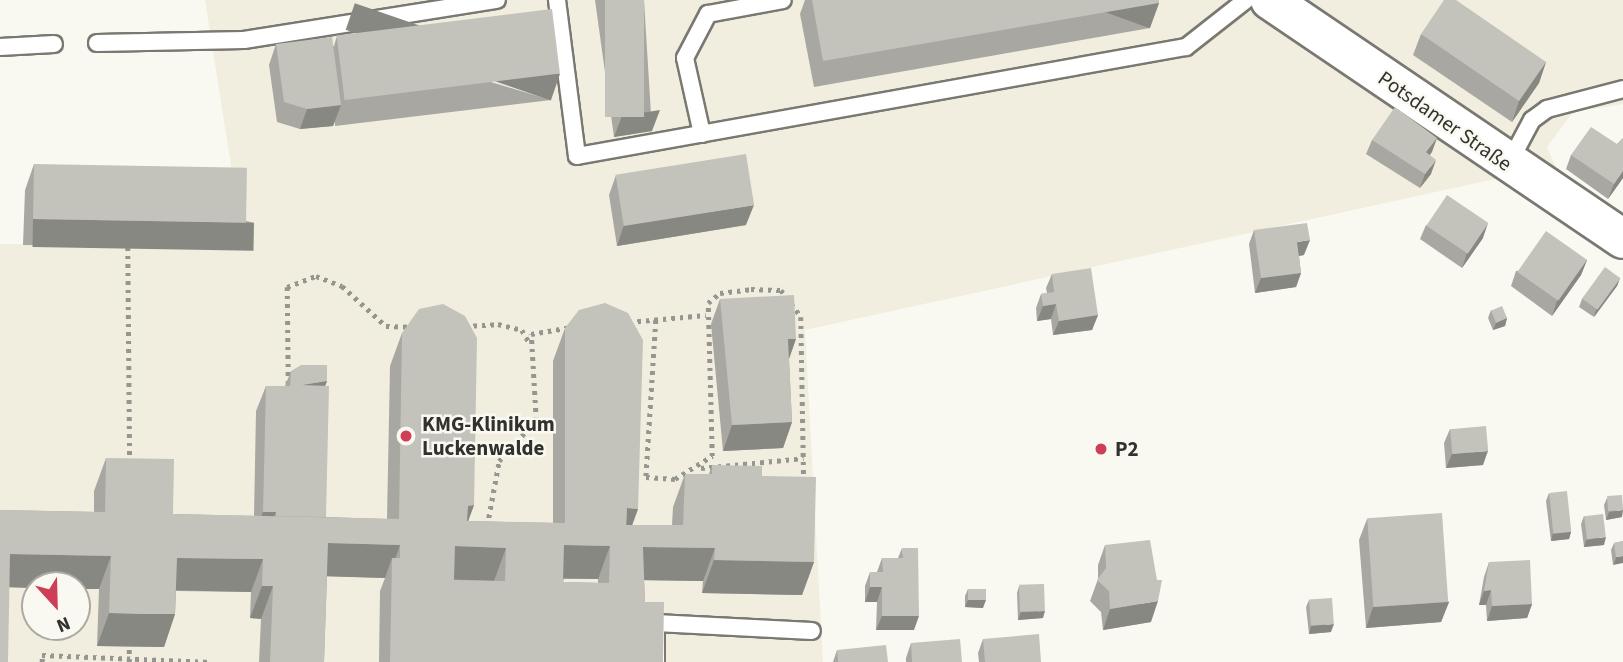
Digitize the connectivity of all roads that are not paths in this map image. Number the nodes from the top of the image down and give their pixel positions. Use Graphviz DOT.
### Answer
graph roads {
  1 [pos="497,0"];
  2 [pos="556,0"];
  3 [pos="783,0"];
  4 [pos="1246,0"];
  5 [pos="1270,0"];
  6 [pos="97,43"];
  7 [pos="54,44"];
  8 [pos="0,47"];
  9 [pos="1623,89"];
  10 [pos="702,134"];
  11 [pos="1508,165"];
  12 [pos="1623,239"];
  13 [pos="812,631"];
  14 [pos="656,662"];
  1 -- 6 [label="lane"];
  2 -- 10 [label="lane"];
  3 -- 10 [label="lane"];
  4 -- 10 [label="lane"];
  5 -- 11 [label="street, Potsdamer Straße"];
  7 -- 8 [label="lane"];
  9 -- 11 [label="lane"];
  11 -- 12 [label="street, Potsdamer Straße"];
  13 -- 14 [label="lane"];
}
